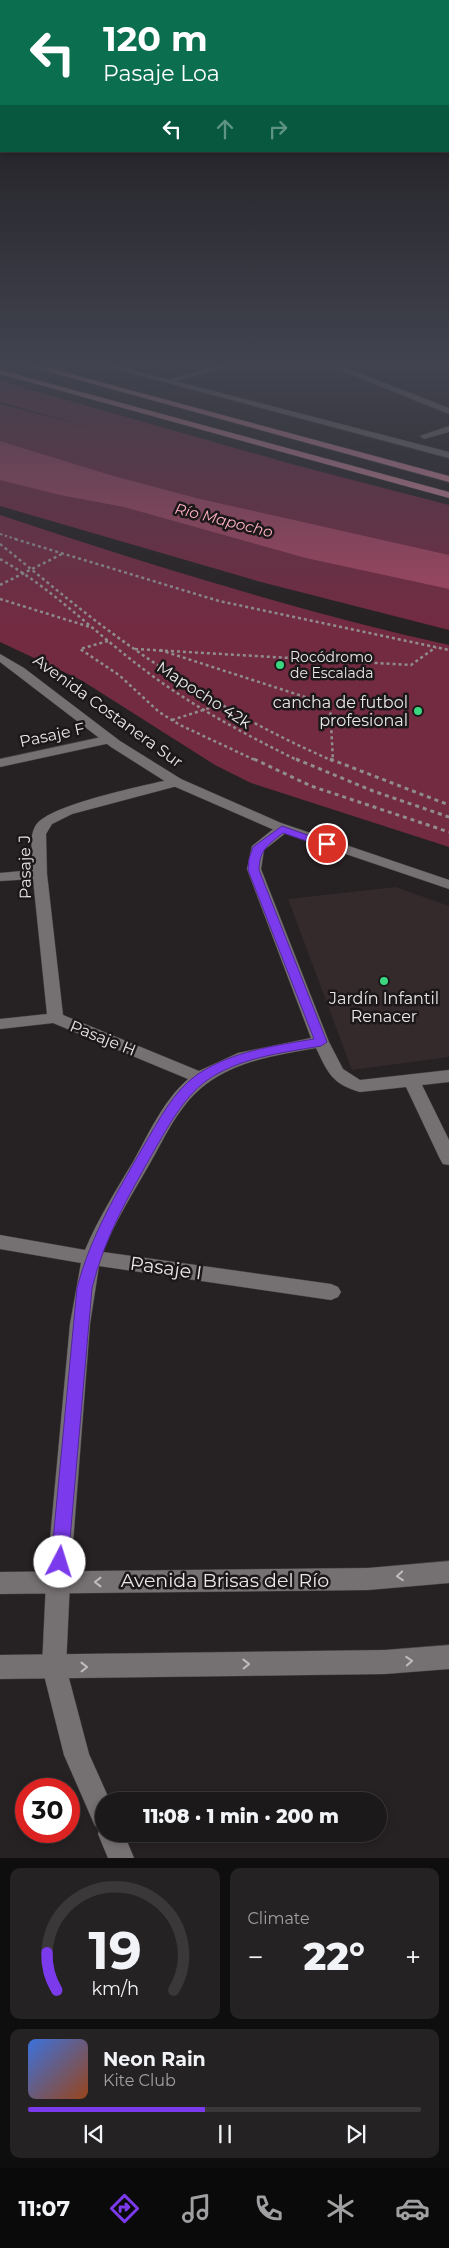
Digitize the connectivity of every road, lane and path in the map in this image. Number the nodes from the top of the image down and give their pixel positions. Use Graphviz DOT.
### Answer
graph roads {
  1 [pos="295,453"];
  2 [pos="352,453"];
  3 [pos="449,479"];
  4 [pos="449,495"];
  5 [pos="0,534"];
  6 [pos="0,544"];
  7 [pos="64,553"];
  8 [pos="0,560"];
  9 [pos="32,570"];
  10 [pos="23,574"];
  11 [pos="0,585"];
  12 [pos="0,599"];
  13 [pos="93,628"];
  14 [pos="108,641"];
  15 [pos="436,647"];
  16 [pos="134,649"];
  17 [pos="154,649"];
  18 [pos="449,650"];
  19 [pos="0,658"];
  20 [pos="222,704"];
  21 [pos="204,710"];
  22 [pos="172,720"];
  23 [pos="111,739"];
  24 [pos="333,761"];
  25 [pos="0,763"];
  26 [pos="176,782"];
  27 [pos="449,805"];
  28 [pos="449,817"];
  29 [pos="282,829"];
  30 [pos="449,832"];
  31 [pos="40,874"];
  32 [pos="0,877"];
  33 [pos="449,885"];
  34 [pos="55,1018"];
  35 [pos="0,1024"];
  36 [pos="321,1042"];
  37 [pos="449,1076"];
  38 [pos="202,1078"];
  39 [pos="412,1081"];
  40 [pos="449,1159"];
  41 [pos="0,1242"];
  42 [pos="92,1258"];
  43 [pos="332,1292"];
  44 [pos="449,1572"];
  45 [pos="58,1582"];
  46 [pos="0,1583"];
  47 [pos="449,1658"];
  48 [pos="0,1667"];
  49 [pos="54,1667"];
  50 [pos="95,1797"];
  51 [pos="114,1842"];
  52 [pos="121,1858"];
  1 -- 4 [label="highway"];
  2 -- 3 [label="highway"];
  5 -- 7 [label="path"];
  6 -- 9 [label="path"];
  7 -- 9 [label="path"];
  7 -- 15 [label="path"];
  8 -- 10 [label="path, Mapocho 42k"];
  9 -- 10 [label="path"];
  9 -- 16 [label="path"];
  10 -- 11 [label="path"];
  10 -- 13 [label="path, Mapocho 42k"];
  12 -- 13 [label="path"];
  13 -- 14 [label="path, Mapocho 42k"];
  14 -- 21 [label="path, Mapocho 42k"];
  14 -- 22 [label="path"];
  15 -- 17 [label="path"];
  15 -- 18 [label="path"];
  16 -- 17 [label="path"];
  16 -- 20 [label="path"];
  17 -- 24 [label="path"];
  19 -- 23 [label="street, Avenida Costanera Sur"];
  20 -- 21 [label="path"];
  20 -- 24 [label="path"];
  21 -- 22 [label="path"];
  21 -- 28 [label="path, Mapocho 42k"];
  22 -- 30 [label="path"];
  23 -- 25 [label="street, Pasaje F"];
  23 -- 26 [label="street, Avenida Costanera Sur"];
  24 -- 27 [label="path"];
  26 -- 29 [label="street, Avenida Costanera Sur"];
  26 -- 31 [label="street, Pasaje J"];
  29 -- 33 [label="street, Avenida Costanera Sur"];
  29 -- 36 [label="street"];
  31 -- 32 [label="street"];
  31 -- 34 [label="street, Pasaje J"];
  34 -- 35 [label="street, Pasaje H"];
  34 -- 38 [label="street, Pasaje H"];
  36 -- 38 [label="street"];
  36 -- 39 [label="street"];
  37 -- 39 [label="street"];
  38 -- 42 [label="street"];
  39 -- 40 [label="street"];
  41 -- 42 [label="street, Pasaje I"];
  42 -- 43 [label="street, Pasaje I"];
  42 -- 45 [label="street"];
  44 -- 45 [label="street, Avenida Brisas del Río, one-way"];
  45 -- 46 [label="street, Avenida Brisas del Río"];
  45 -- 49 [label="street"];
  49 -- 47 [label="street, one-way"];
  48 -- 49 [label="street"];
  49 -- 50 [label="street"];
  51 -- 52 [label="street"];
}
